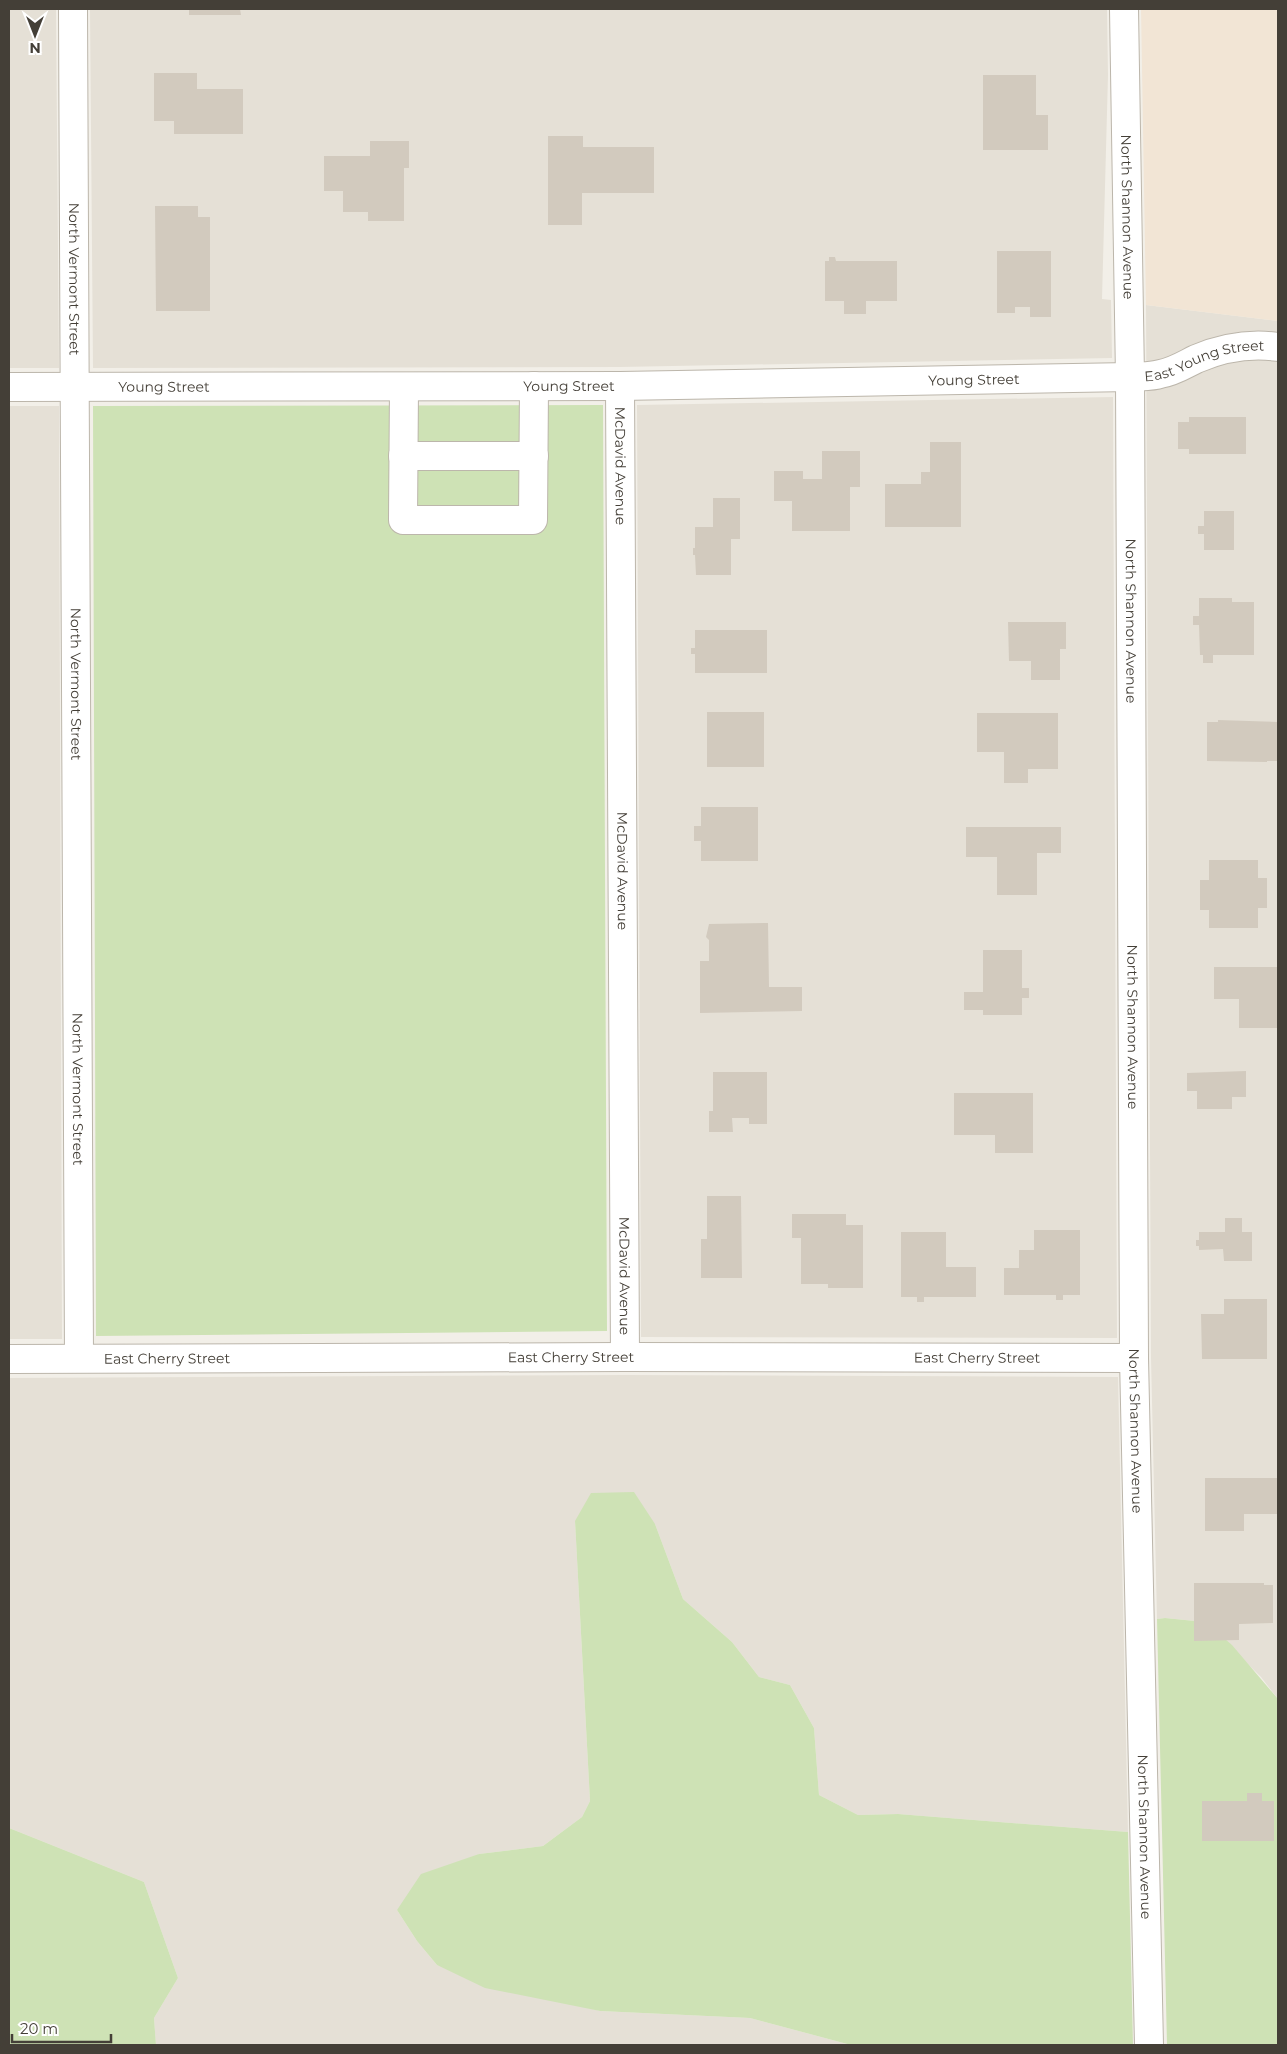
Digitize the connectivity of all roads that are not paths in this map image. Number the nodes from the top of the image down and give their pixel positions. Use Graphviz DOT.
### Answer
graph roads {
  1 [pos="73,9"];
  2 [pos="1124,9"];
  3 [pos="1278,347"];
  4 [pos="1130,377"];
  5 [pos="534,386"];
  6 [pos="620,386"];
  7 [pos="9,387"];
  8 [pos="76,387"];
  9 [pos="404,387"];
  10 [pos="403,456"];
  11 [pos="534,456"];
  12 [pos="625,1356"];
  13 [pos="79,1358"];
  14 [pos="1134,1358"];
  15 [pos="9,1359"];
  16 [pos="1149,2045"];
  1 -- 8 [label="street, North Vermont Street"];
  2 -- 4 [label="street, North Shannon Avenue"];
  3 -- 4 [label="street, East Young Street"];
  4 -- 6 [label="street, Young Street"];
  4 -- 14 [label="street, North Shannon Avenue"];
  5 -- 6 [label="street, Young Street"];
  5 -- 9 [label="street, Young Street"];
  5 -- 11 [label="street"];
  6 -- 12 [label="street, McDavid Avenue"];
  7 -- 8 [label="street, Young Street"];
  8 -- 9 [label="street, Young Street"];
  8 -- 13 [label="street, North Vermont Street"];
  9 -- 10 [label="street"];
  10 -- 11 [label="street"];
  10 -- 11 [label="street"];
  12 -- 13 [label="street, East Cherry Street"];
  12 -- 14 [label="street, East Cherry Street"];
  13 -- 15 [label="street, East Cherry Street"];
  14 -- 16 [label="street, North Shannon Avenue"];
}
